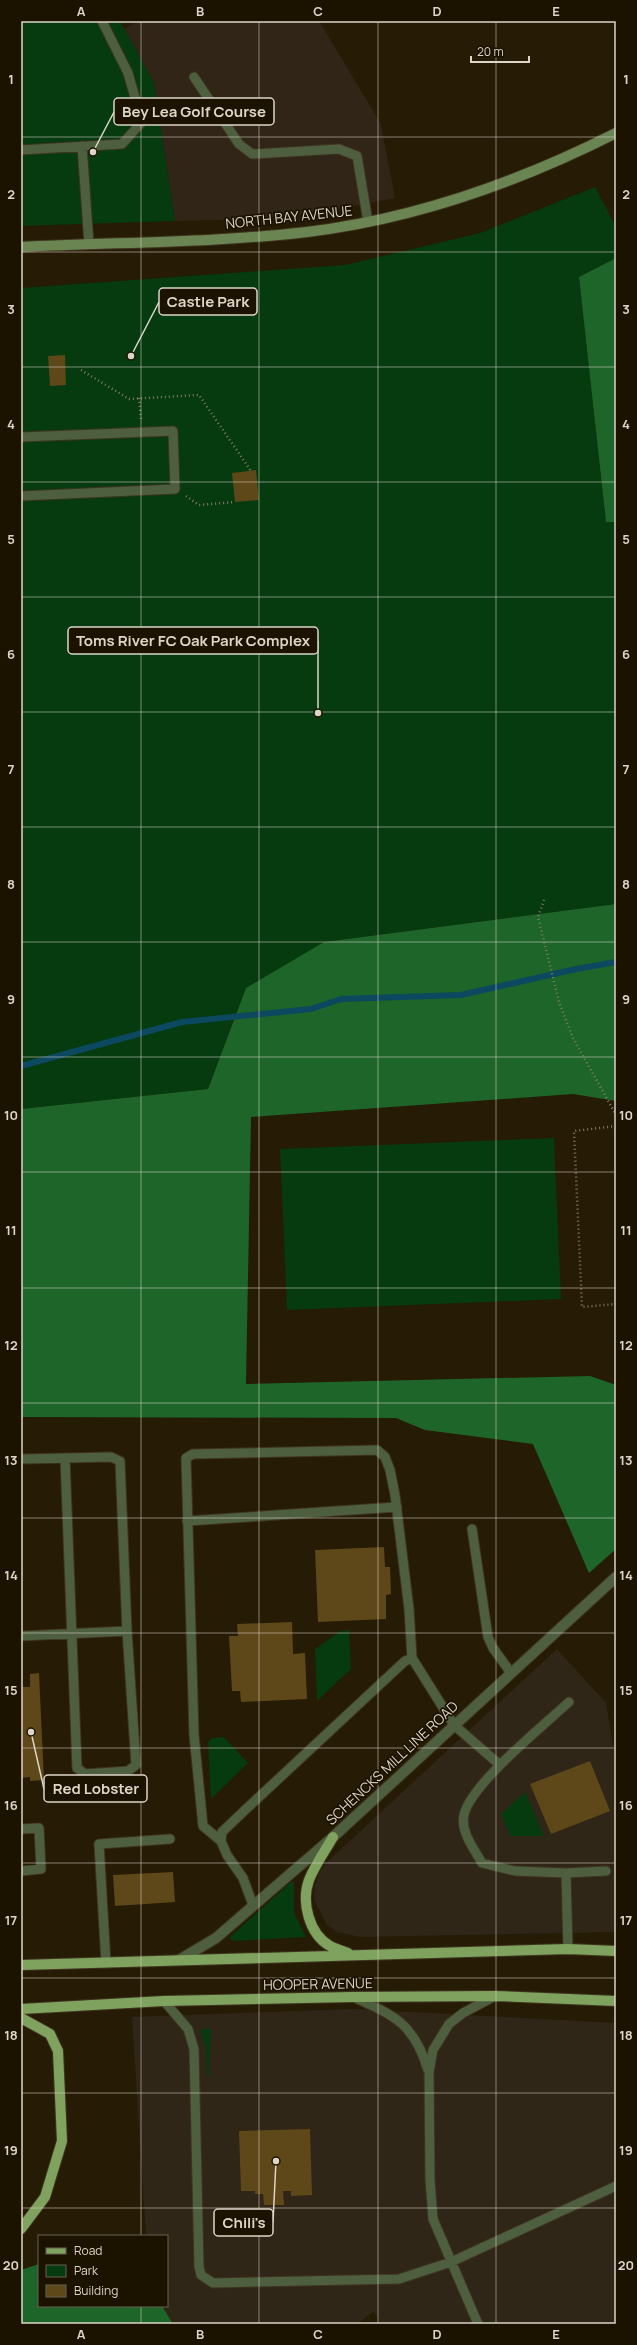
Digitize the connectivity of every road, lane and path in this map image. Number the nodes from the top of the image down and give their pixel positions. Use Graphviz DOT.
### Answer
graph roads {
  1 [pos="102,21"];
  2 [pos="194,77"];
  3 [pos="616,133"];
  4 [pos="82,146"];
  5 [pos="21,150"];
  6 [pos="368,222"];
  7 [pos="89,244"];
  8 [pos="21,247"];
  9 [pos="81,370"];
  10 [pos="139,398"];
  11 [pos="142,432"];
  12 [pos="21,437"];
  13 [pos="251,471"];
  14 [pos="175,490"];
  15 [pos="21,496"];
  16 [pos="235,502"];
  17 [pos="544,900"];
  18 [pos="616,1115"];
  19 [pos="616,1126"];
  20 [pos="616,1304"];
  21 [pos="65,1458"];
  22 [pos="21,1459"];
  23 [pos="397,1507"];
  24 [pos="187,1522"];
  25 [pos="472,1529"];
  26 [pos="616,1577"];
  27 [pos="127,1631"];
  28 [pos="71,1634"];
  29 [pos="21,1636"];
  30 [pos="412,1658"];
  31 [pos="511,1673"];
  32 [pos="569,1702"];
  33 [pos="454,1725"];
  34 [pos="500,1765"];
  35 [pos="21,1829"];
  36 [pos="333,1837"];
  37 [pos="170,1839"];
  38 [pos="222,1841"];
  39 [pos="21,1870"];
  40 [pos="606,1871"];
  41 [pos="566,1873"];
  42 [pos="252,1905"];
  43 [pos="568,1949"];
  44 [pos="616,1951"];
  45 [pos="351,1954"];
  46 [pos="179,1960"];
  47 [pos="106,1963"];
  48 [pos="21,1964"];
  49 [pos="495,1996"];
  50 [pos="353,1997"];
  51 [pos="164,2001"];
  52 [pos="616,2001"];
  53 [pos="21,2010"];
  54 [pos="21,2018"];
  55 [pos="429,2072"];
  56 [pos="616,2186"];
  57 [pos="21,2229"];
  58 [pos="451,2262"];
  59 [pos="478,2324"];
  1 -- 4 [label="lane"];
  2 -- 6 [label="lane"];
  3 -- 6 [label="street, NORTH BAY AVENUE"];
  4 -- 5 [label="lane"];
  4 -- 7 [label="lane"];
  6 -- 7 [label="street, NORTH BAY AVENUE"];
  7 -- 8 [label="street, NORTH BAY AVENUE"];
  9 -- 10 [label="path"];
  10 -- 11 [label="path"];
  10 -- 13 [label="path"];
  11 -- 12 [label="lane"];
  11 -- 14 [label="lane"];
  14 -- 15 [label="lane"];
  14 -- 16 [label="path"];
  17 -- 18 [label="path"];
  19 -- 20 [label="path"];
  21 -- 22 [label="lane"];
  21 -- 27 [label="lane"];
  21 -- 28 [label="lane"];
  23 -- 24 [label="lane"];
  23 -- 24 [label="lane"];
  23 -- 30 [label="lane"];
  24 -- 38 [label="lane"];
  25 -- 31 [label="lane"];
  26 -- 31 [label="street, SCHENCKS MILL LINE ROAD"];
  27 -- 28 [label="lane"];
  27 -- 28 [label="lane"];
  28 -- 29 [label="lane"];
  30 -- 33 [label="lane"];
  30 -- 38 [label="lane"];
  31 -- 33 [label="street, SCHENCKS MILL LINE ROAD"];
  32 -- 34 [label="lane"];
  33 -- 34 [label="lane"];
  33 -- 36 [label="street, SCHENCKS MILL LINE ROAD"];
  34 -- 41 [label="lane"];
  35 -- 39 [label="lane"];
  36 -- 42 [label="street, SCHENCKS MILL LINE ROAD"];
  36 -- 45 [label="main road"];
  37 -- 47 [label="lane"];
  38 -- 42 [label="lane"];
  40 -- 41 [label="lane"];
  41 -- 43 [label="lane"];
  42 -- 46 [label="street, SCHENCKS MILL LINE ROAD"];
  43 -- 44 [label="main road, HOOPER AVENUE"];
  43 -- 45 [label="main road, HOOPER AVENUE"];
  45 -- 46 [label="main road, HOOPER AVENUE"];
  46 -- 47 [label="main road, HOOPER AVENUE"];
  47 -- 48 [label="main road, HOOPER AVENUE"];
  49 -- 50 [label="main road, HOOPER AVENUE"];
  49 -- 52 [label="main road, HOOPER AVENUE"];
  49 -- 55 [label="lane"];
  50 -- 51 [label="main road, HOOPER AVENUE"];
  50 -- 55 [label="lane"];
  51 -- 53 [label="main road, HOOPER AVENUE"];
  51 -- 58 [label="lane"];
  54 -- 57 [label="main road"];
  55 -- 58 [label="lane"];
  56 -- 58 [label="lane"];
  58 -- 59 [label="lane"];
}
